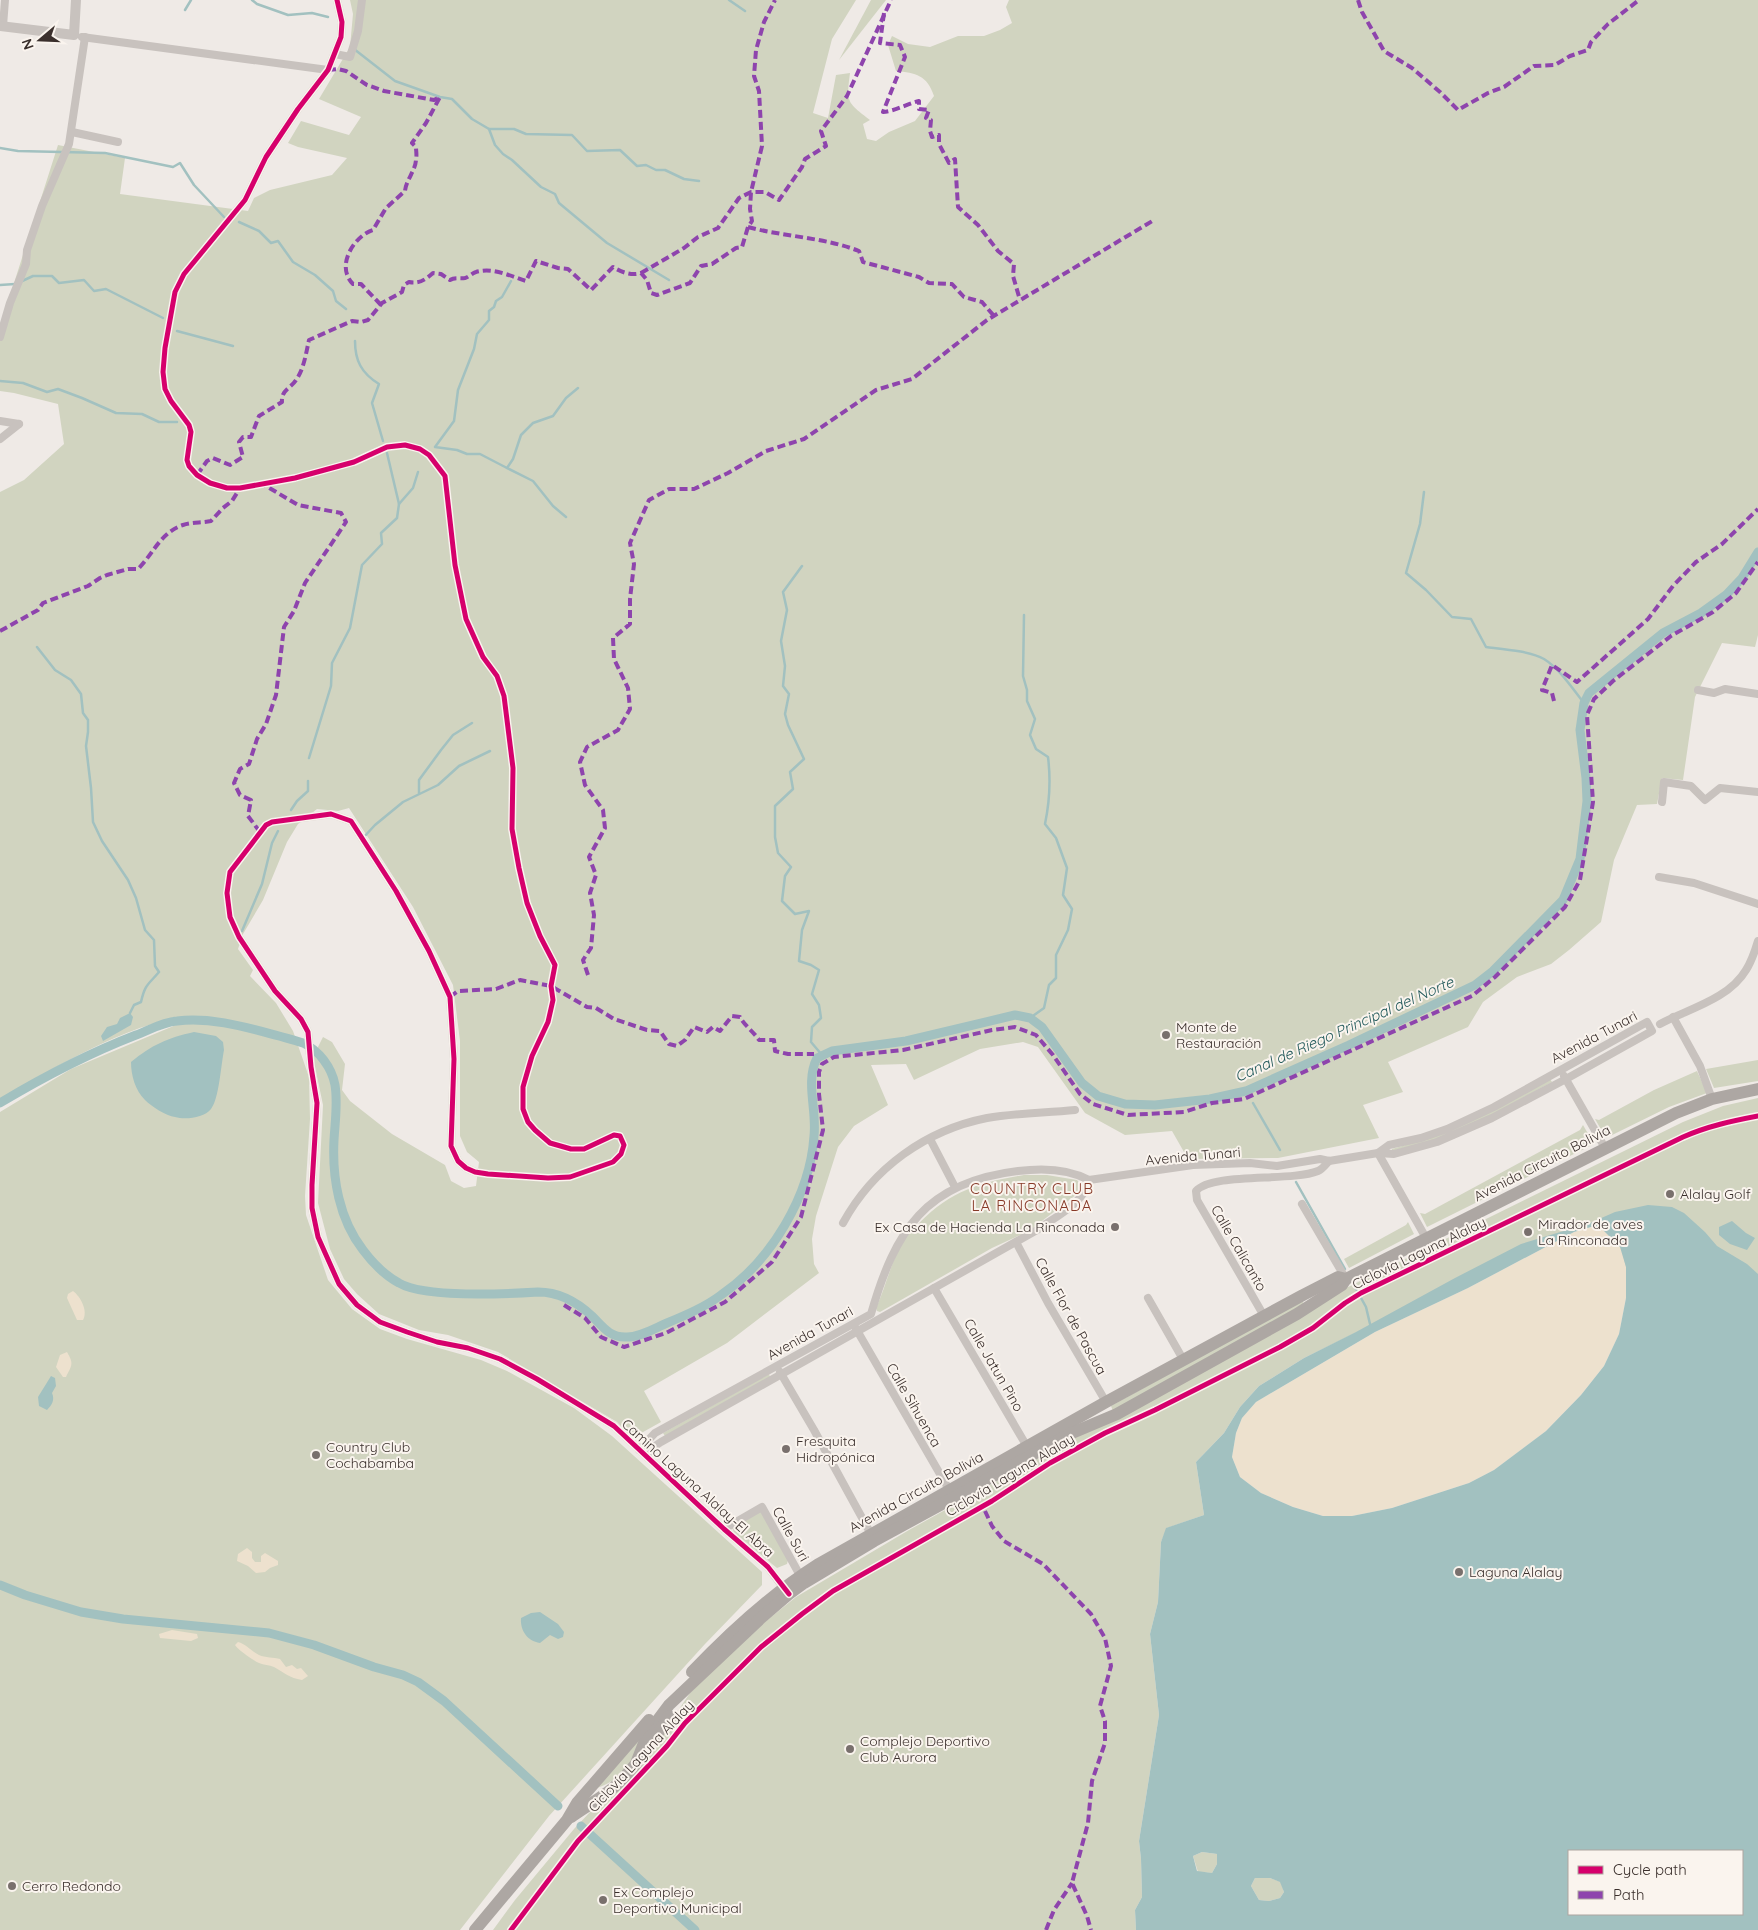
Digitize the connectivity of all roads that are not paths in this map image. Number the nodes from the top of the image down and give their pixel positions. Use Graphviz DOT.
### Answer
graph roads {
  1 [pos="5,0"];
  2 [pos="76,0"];
  3 [pos="337,0"];
  4 [pos="362,0"];
  5 [pos="2,26"];
  6 [pos="74,35"];
  7 [pos="85,37"];
  8 [pos="334,54"];
  9 [pos="328,70"];
  10 [pos="72,132"];
  11 [pos="118,142"];
  12 [pos="0,337"];
  13 [pos="0,421"];
  14 [pos="0,439"];
  15 [pos="1698,690"];
  16 [pos="1758,694"];
  17 [pos="1758,792"];
  18 [pos="1662,802"];
  19 [pos="1659,876"];
  20 [pos="1758,904"];
  21 [pos="1758,941"];
  22 [pos="1673,1017"];
  23 [pos="1660,1024"];
  24 [pos="1560,1070"];
  25 [pos="1566,1079"];
  26 [pos="1758,1089"];
  27 [pos="1712,1099"];
  28 [pos="1075,1110"];
  29 [pos="930,1139"];
  30 [pos="1605,1148"];
  31 [pos="1378,1153"];
  32 [pos="1330,1161"];
  33 [pos="1089,1180"];
  34 [pos="955,1187"];
  35 [pos="1196,1191"];
  36 [pos="1302,1204"];
  37 [pos="843,1223"];
  38 [pos="1426,1238"];
  39 [pos="1016,1242"];
  40 [pos="1346,1279"];
  41 [pos="934,1288"];
  42 [pos="1148,1298"];
  43 [pos="871,1314"];
  44 [pos="1264,1316"];
  45 [pos="875,1322"];
  46 [pos="853,1323"];
  47 [pos="858,1332"];
  48 [pos="1184,1361"];
  49 [pos="776,1366"];
  50 [pos="782,1375"];
  51 [pos="1106,1402"];
  52 [pos="639,1450"];
  53 [pos="1030,1450"];
  54 [pos="648,1458"];
  55 [pos="951,1494"];
  56 [pos="724,1529"];
  57 [pos="872,1538"];
  58 [pos="802,1580"];
  59 [pos="786,1591"];
  60 [pos="567,1820"];
  61 [pos="475,1930"];
  1 -- 5 [label="street"];
  2 -- 6 [label="street"];
  3 -- 8 [label="street"];
  4 -- 8 [label="street"];
  5 -- 6 [label="street"];
  6 -- 7 [label="street"];
  7 -- 9 [label="street"];
  7 -- 10 [label="street"];
  8 -- 9 [label="street"];
  9 -- 52 [label="street, Camino Laguna Alalay-El Abra"];
  10 -- 11 [label="street"];
  10 -- 12 [label="street"];
  13 -- 14 [label="street"];
  15 -- 16 [label="street"];
  17 -- 18 [label="street"];
  19 -- 20 [label="street"];
  21 -- 22 [label="street, Avenida Tunari"];
  22 -- 23 [label="street, Avenida Tunari"];
  22 -- 27 [label="street"];
  24 -- 25 [label="street"];
  24 -- 25 [label="street, Avenida Tunari"];
  24 -- 31 [label="street, Avenida Tunari"];
  25 -- 30 [label="street"];
  25 -- 31 [label="street, Avenida Tunari"];
  26 -- 27 [label="main road, Avenida Circuito Bolivia"];
  27 -- 30 [label="main road, Avenida Circuito Bolivia"];
  28 -- 29 [label="street"];
  29 -- 34 [label="street"];
  29 -- 37 [label="street"];
  30 -- 38 [label="main road, Avenida Circuito Bolivia"];
  31 -- 32 [label="street, Avenida Tunari"];
  31 -- 38 [label="street"];
  32 -- 33 [label="street, Avenida Tunari"];
  32 -- 35 [label="street, Avenida Tunari"];
  33 -- 34 [label="street, Avenida Tunari"];
  33 -- 39 [label="street, Avenida Tunari"];
  34 -- 43 [label="street, Avenida Tunari"];
  35 -- 44 [label="street, Calle Calicanto"];
  36 -- 40 [label="street"];
  38 -- 40 [label="main road, Avenida Circuito Bolivia"];
  39 -- 41 [label="street, Avenida Tunari"];
  39 -- 51 [label="street, Calle Flor de Pascua"];
  40 -- 44 [label="main road, Avenida Circuito Bolivia"];
  40 -- 53 [label="main road, Avenida Circuito Bolivia"];
  41 -- 45 [label="street, Avenida Tunari"];
  41 -- 53 [label="street, Calle Jatun Pino"];
  42 -- 48 [label="street"];
  43 -- 45 [label="street"];
  43 -- 46 [label="street, Avenida Tunari"];
  44 -- 48 [label="main road, Avenida Circuito Bolivia"];
  45 -- 47 [label="street, Avenida Tunari"];
  46 -- 47 [label="street, Calle Sihuenca"];
  46 -- 49 [label="street, Avenida Tunari"];
  47 -- 50 [label="street, Avenida Tunari"];
  47 -- 55 [label="street, Calle Sihuenca"];
  48 -- 51 [label="main road, Avenida Circuito Bolivia"];
  49 -- 50 [label="street"];
  49 -- 52 [label="street, Avenida Tunari"];
  50 -- 54 [label="street, Avenida Tunari"];
  50 -- 57 [label="street"];
  51 -- 53 [label="main road, Avenida Circuito Bolivia"];
  52 -- 54 [label="street, Camino Laguna Alalay-El Abra"];
  53 -- 55 [label="main road, Avenida Circuito Bolivia"];
  54 -- 56 [label="street, Camino Laguna Alalay-El Abra"];
  55 -- 57 [label="main road, Avenida Circuito Bolivia"];
  56 -- 58 [label="street, Calle Suri"];
  56 -- 59 [label="street, Camino Laguna Alalay-El Abra"];
  57 -- 58 [label="main road, Avenida Circuito Bolivia"];
  58 -- 59 [label="main road, Avenida Circuito Bolivia"];
  59 -- 60 [label="main road, Avenida Circuito Bolivia"];
  59 -- 60 [label="main road, Avenida Circuito Bolivia"];
  60 -- 61 [label="main road, Avenida Circuito Bolivia"];
}
